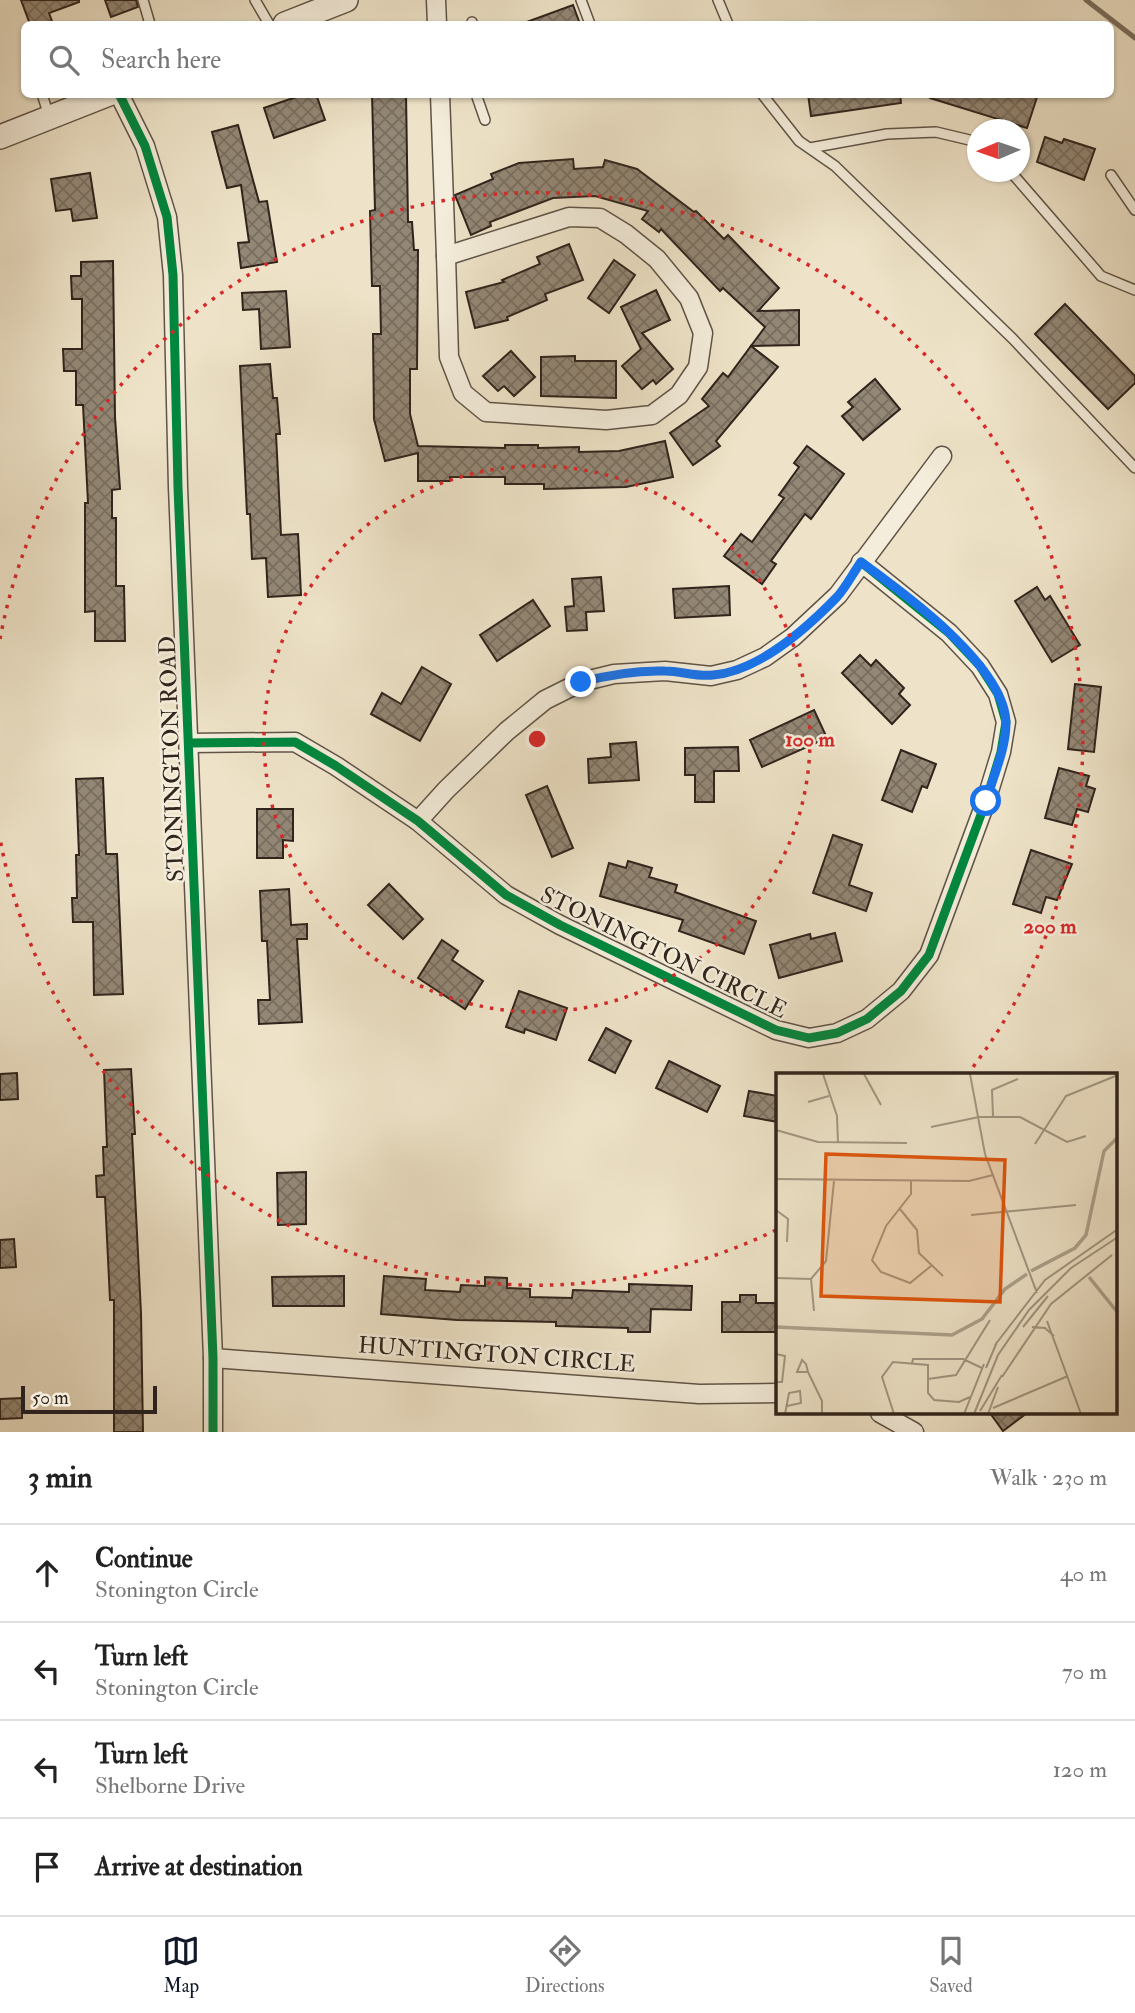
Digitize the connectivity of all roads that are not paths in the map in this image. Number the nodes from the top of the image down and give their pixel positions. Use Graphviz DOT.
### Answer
graph roads {
  1 [pos="143,0"];
  2 [pos="255,0"];
  3 [pos="346,0"];
  4 [pos="436,0"];
  5 [pos="581,0"];
  6 [pos="718,0"];
  7 [pos="151,21"];
  8 [pos="267,21"];
  9 [pos="293,21"];
  10 [pos="437,21"];
  11 [pos="589,21"];
  12 [pos="727,21"];
  13 [pos="43,98"];
  14 [pos="99,98"];
  15 [pos="121,98"];
  16 [pos="439,98"];
  17 [pos="477,98"];
  18 [pos="765,98"];
  19 [pos="49,118"];
  20 [pos="485,120"];
  21 [pos="0,137"];
  22 [pos="967,139"];
  23 [pos="810,148"];
  24 [pos="1111,175"];
  25 [pos="1021,182"];
  26 [pos="1135,210"];
  27 [pos="446,256"];
  28 [pos="1135,290"];
  29 [pos="942,456"];
  30 [pos="1135,468"];
  31 [pos="861,562"];
  32 [pos="190,743"];
  33 [pos="418,821"];
  34 [pos="213,1357"];
  35 [pos="776,1393"];
  36 [pos="882,1414"];
  37 [pos="213,1432"];
  38 [pos="915,1432"];
  1 -- 7 [label="lane"];
  2 -- 8 [label="lane"];
  3 -- 9 [label="street"];
  4 -- 10 [label="street"];
  5 -- 11 [label="lane"];
  6 -- 12 [label="lane"];
  13 -- 19 [label="lane"];
  14 -- 19 [label="street"];
  15 -- 32 [label="street, STONINGTON ROAD"];
  16 -- 27 [label="street"];
  17 -- 20 [label="lane"];
  18 -- 23 [label="lane"];
  19 -- 21 [label="street"];
  22 -- 23 [label="lane"];
  23 -- 30 [label="lane"];
  24 -- 26 [label="lane"];
  25 -- 28 [label="lane"];
  27 -- 27 [label="street"];
  29 -- 31 [label="street"];
  31 -- 33 [label="street"];
  31 -- 33 [label="street, STONINGTON CIRCLE"];
  32 -- 33 [label="street, STONINGTON CIRCLE"];
  32 -- 34 [label="street, STONINGTON ROAD"];
  34 -- 35 [label="street, HUNTINGTON CIRCLE"];
  34 -- 37 [label="street, STONINGTON ROAD"];
  36 -- 38 [label="street"];
}
